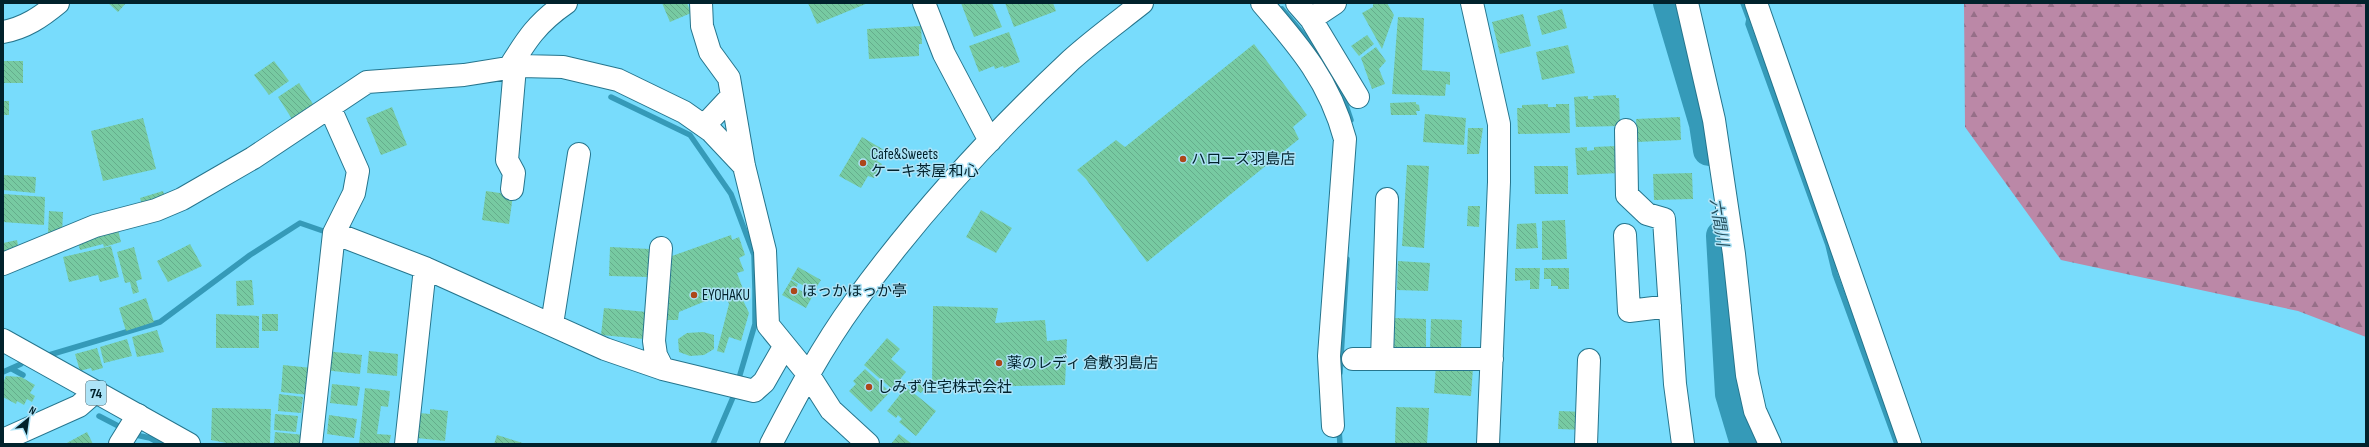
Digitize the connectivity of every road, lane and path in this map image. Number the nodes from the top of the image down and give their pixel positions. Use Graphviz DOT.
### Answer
graph roads {
  1 [pos="58,3"];
  2 [pos="566,3"];
  3 [pos="701,3"];
  4 [pos="924,3"];
  5 [pos="1142,3"];
  6 [pos="1262,3"];
  7 [pos="1335,3"];
  8 [pos="1472,3"];
  9 [pos="1687,3"];
  10 [pos="1756,3"];
  11 [pos="1304,11"];
  12 [pos="3,32"];
  13 [pos="512,67"];
  14 [pos="732,96"];
  15 [pos="1358,97"];
  16 [pos="330,108"];
  17 [pos="704,126"];
  18 [pos="1626,130"];
  19 [pos="990,141"];
  20 [pos="579,154"];
  21 [pos="744,166"];
  22 [pos="512,189"];
  23 [pos="1387,199"];
  24 [pos="334,233"];
  25 [pos="1625,235"];
  26 [pos="662,248"];
  27 [pos="3,264"];
  28 [pos="425,268"];
  29 [pos="1670,306"];
  30 [pos="552,324"];
  31 [pos="3,340"];
  32 [pos="784,347"];
  33 [pos="1353,359"];
  34 [pos="1382,359"];
  35 [pos="1486,359"];
  36 [pos="1589,360"];
  37 [pos="664,370"];
  38 [pos="808,374"];
  39 [pos="95,392"];
  40 [pos="1333,426"];
  41 [pos="128,430"];
  42 [pos="3,440"];
  43 [pos="189,444"];
  44 [pos="311,444"];
  45 [pos="406,444"];
  46 [pos="771,444"];
  47 [pos="868,444"];
  48 [pos="1488,444"];
  49 [pos="1586,444"];
  50 [pos="1683,444"];
  51 [pos="1770,444"];
  52 [pos="1910,444"];
  1 -- 12 [label="street"];
  2 -- 13 [label="street"];
  3 -- 14 [label="street"];
  4 -- 19 [label="street"];
  5 -- 19 [label="street"];
  6 -- 40 [label="street"];
  7 -- 11 [label="street"];
  8 -- 35 [label="street"];
  9 -- 51 [label="street"];
  10 -- 52 [label="street"];
  11 -- 15 [label="street"];
  13 -- 16 [label="street"];
  13 -- 17 [label="street"];
  13 -- 22 [label="street"];
  14 -- 17 [label="street"];
  14 -- 21 [label="street"];
  16 -- 24 [label="street"];
  16 -- 27 [label="street"];
  17 -- 21 [label="street"];
  18 -- 29 [label="street"];
  19 -- 38 [label="street"];
  20 -- 30 [label="street"];
  21 -- 32 [label="street"];
  23 -- 34 [label="street"];
  24 -- 28 [label="street"];
  24 -- 44 [label="street"];
  25 -- 29 [label="street"];
  26 -- 37 [label="street"];
  28 -- 30 [label="street"];
  28 -- 45 [label="street"];
  29 -- 50 [label="street"];
  30 -- 37 [label="street"];
  31 -- 39 [label="street, 74"];
  32 -- 37 [label="street"];
  32 -- 38 [label="street"];
  33 -- 34 [label="street"];
  34 -- 35 [label="street"];
  35 -- 48 [label="street"];
  36 -- 49 [label="street"];
  38 -- 46 [label="street"];
  38 -- 47 [label="street"];
  39 -- 41 [label="street, 74"];
  39 -- 42 [label="street"];
  41 -- 43 [label="street, 74"];
}
